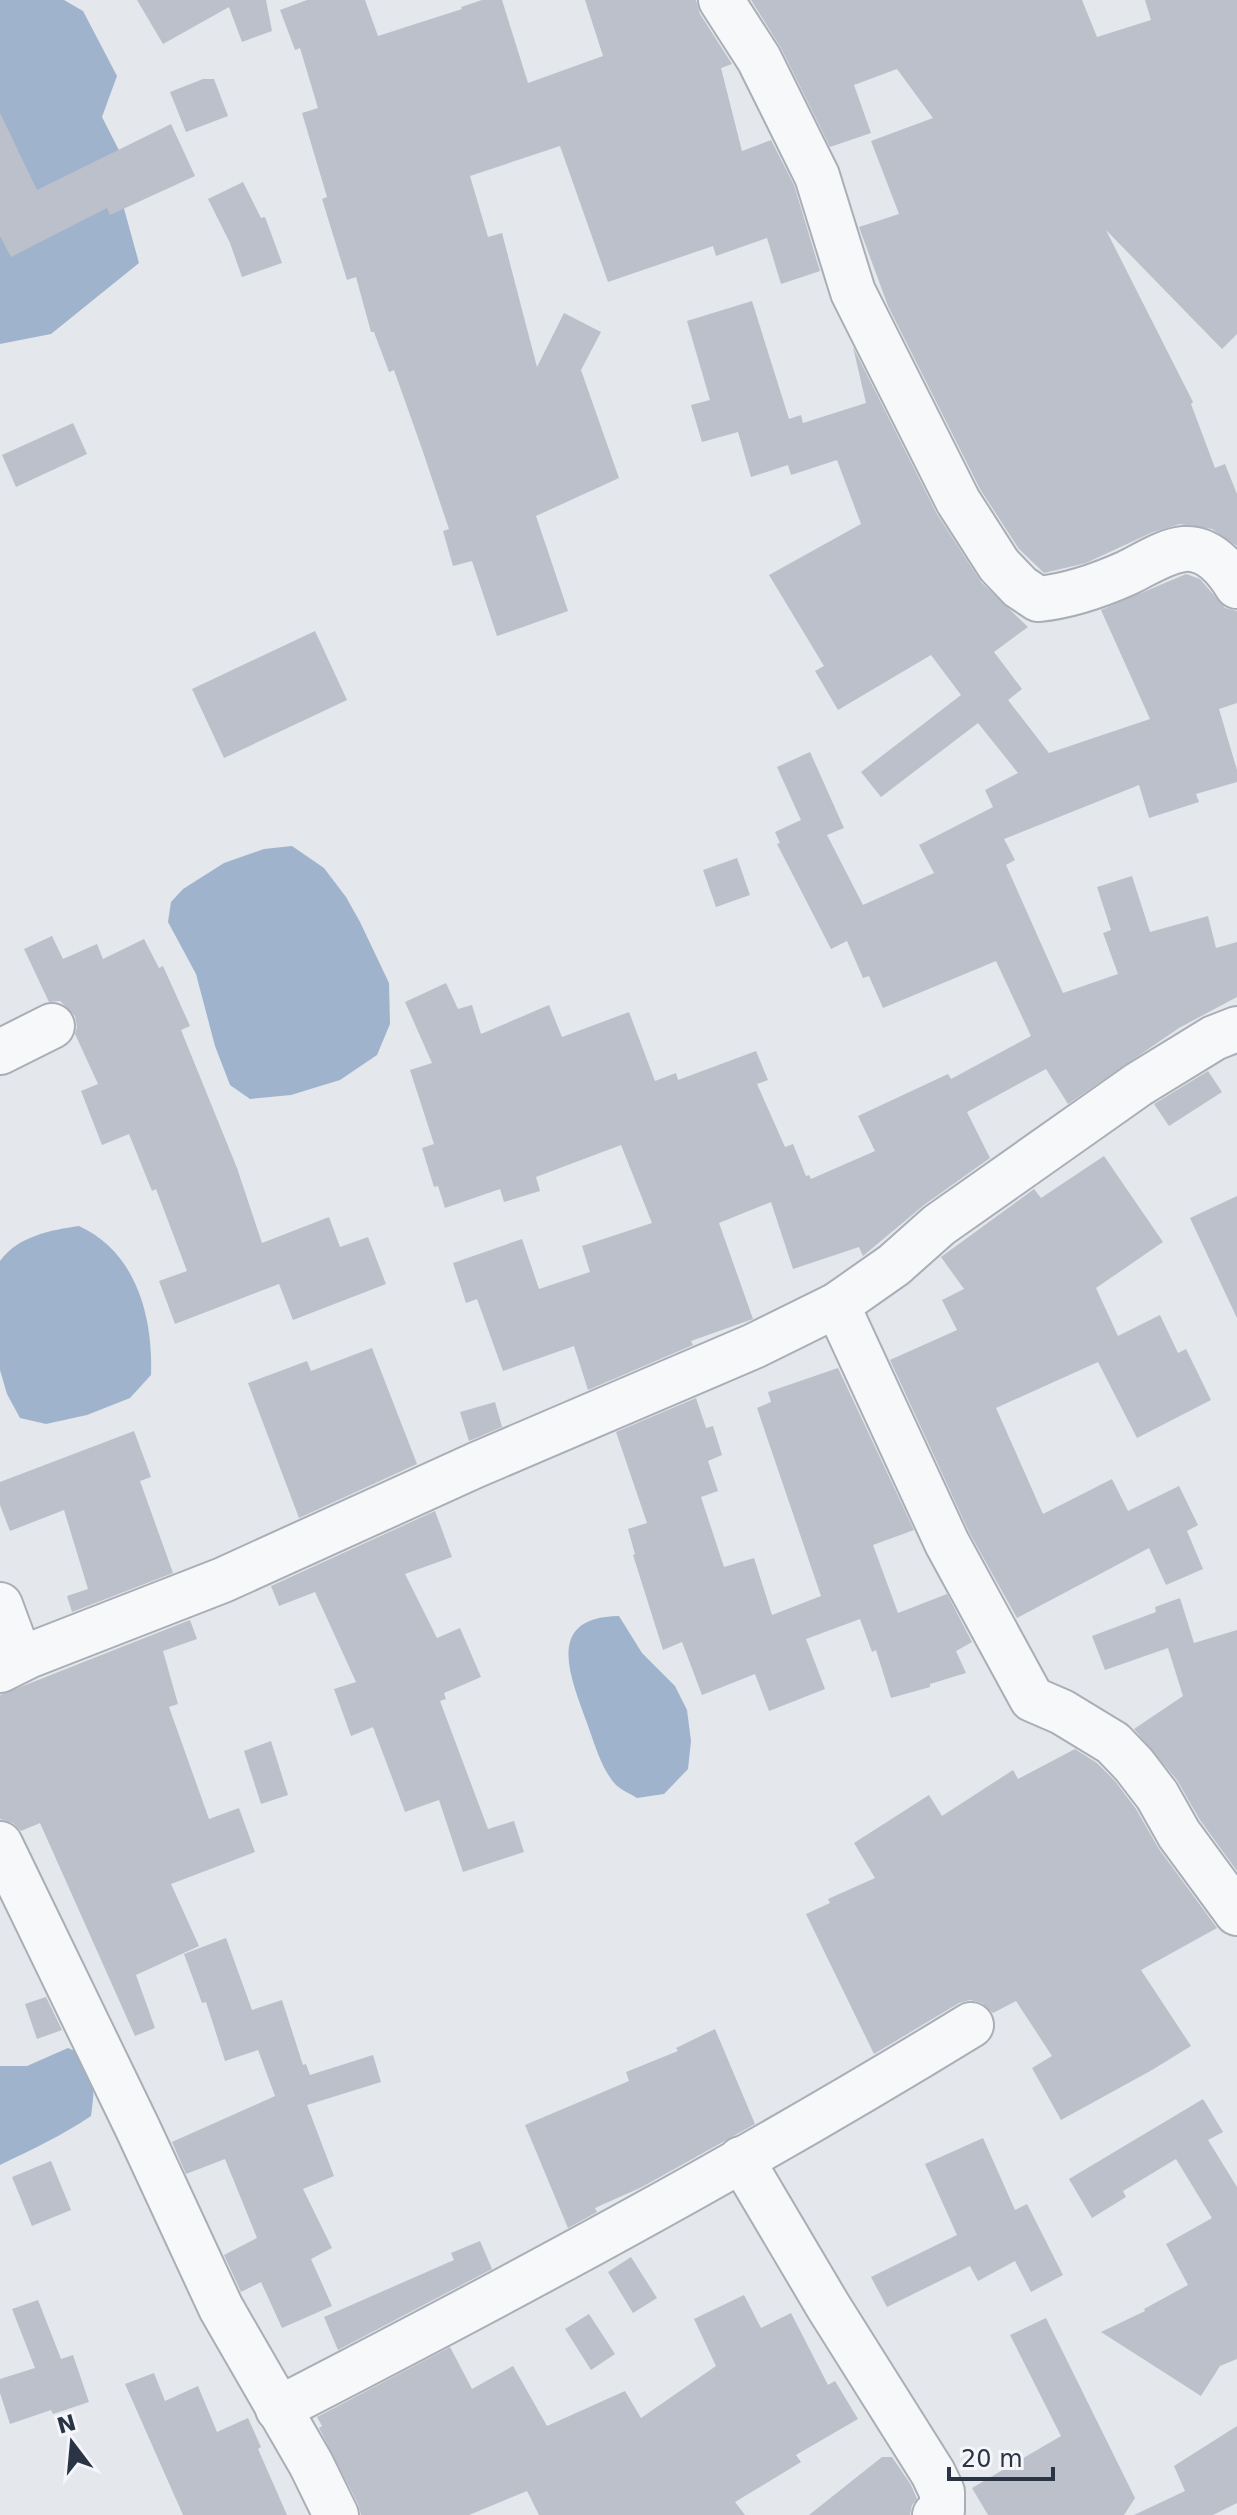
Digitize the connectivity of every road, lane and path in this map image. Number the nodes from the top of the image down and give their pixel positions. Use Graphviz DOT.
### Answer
graph roads {
  1 [pos="721,0"];
  2 [pos="1237,586"];
  3 [pos="52,1026"];
  4 [pos="1237,1029"];
  5 [pos="0,1052"];
  6 [pos="837,1305"];
  7 [pos="0,1605"];
  8 [pos="10,1665"];
  9 [pos="0,1844"];
  10 [pos="1237,1913"];
  11 [pos="971,2025"];
  12 [pos="741,2159"];
  13 [pos="278,2409"];
  14 [pos="336,2515"];
  15 [pos="935,2515"];
  1 -- 2 [label="street"];
  3 -- 5 [label="street"];
  4 -- 6 [label="street"];
  6 -- 8 [label="street"];
  6 -- 10 [label="street"];
  7 -- 8 [label="street"];
  9 -- 13 [label="street"];
  11 -- 12 [label="street"];
  12 -- 13 [label="street"];
  12 -- 15 [label="street"];
  13 -- 14 [label="street"];
}
